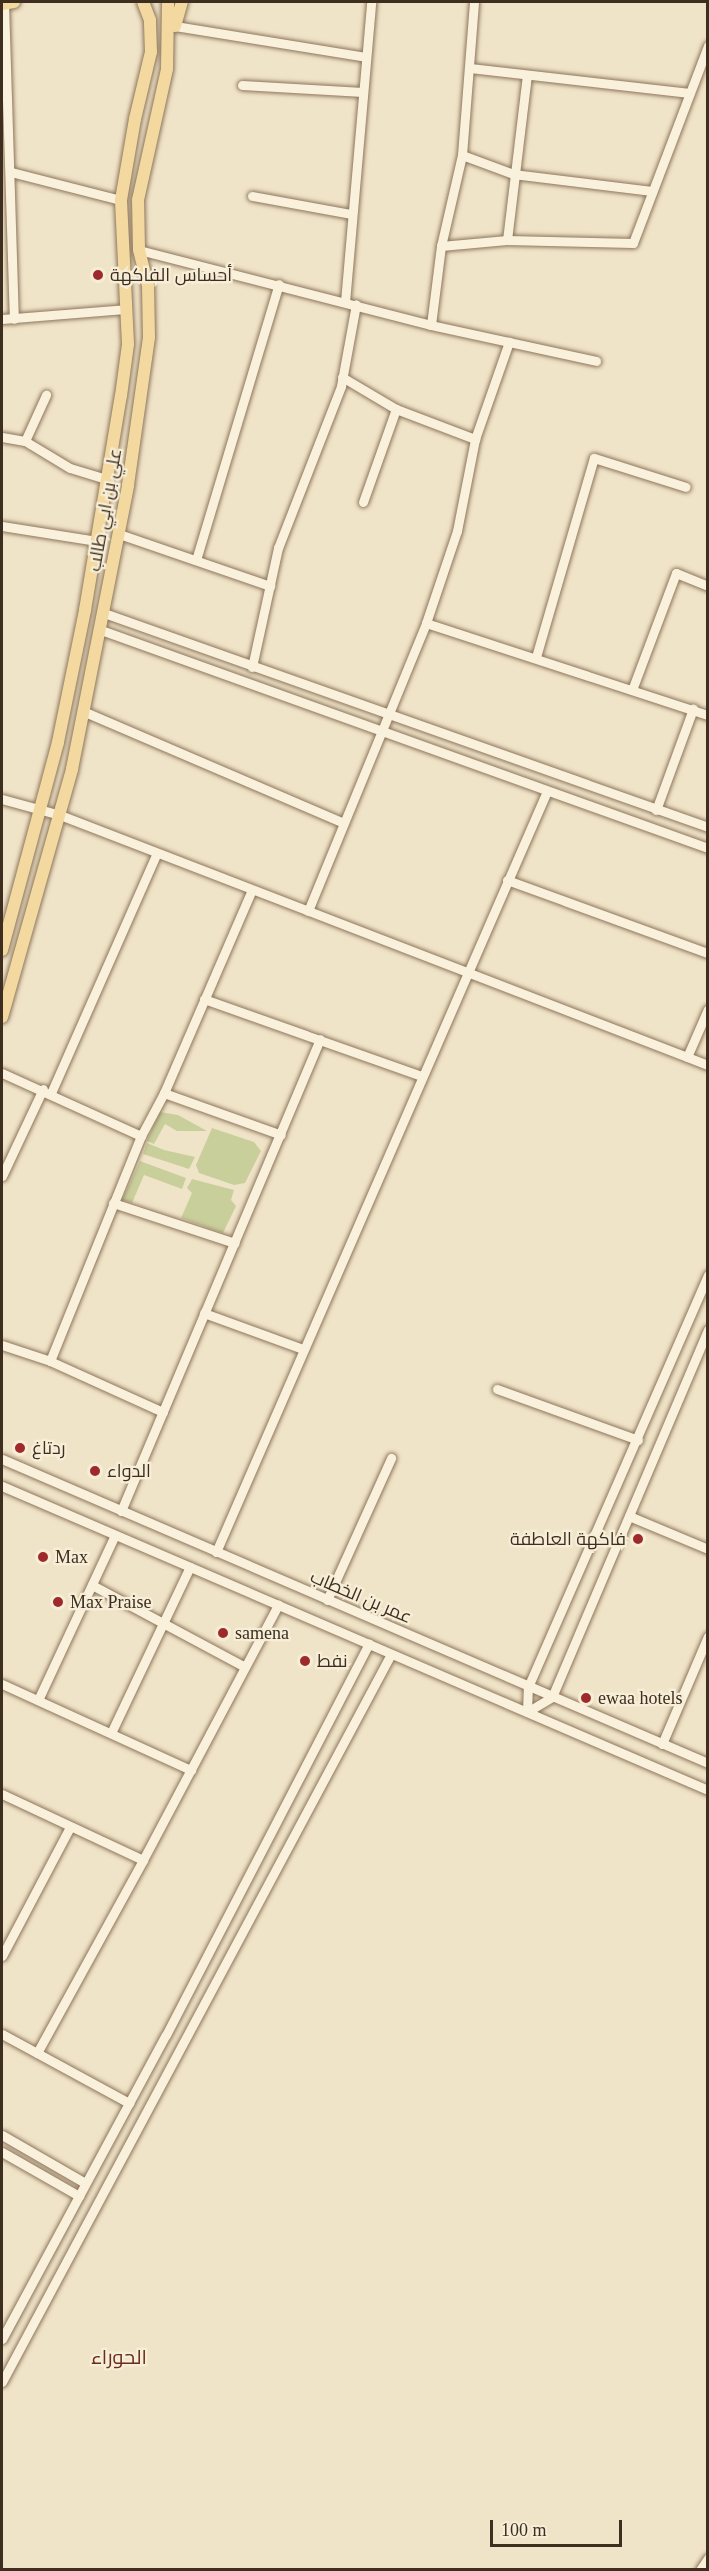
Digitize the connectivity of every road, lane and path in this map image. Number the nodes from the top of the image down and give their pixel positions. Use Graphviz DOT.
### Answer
graph roads {
  1 [pos="142,2"];
  2 [pos="168,2"];
  3 [pos="182,2"];
  4 [pos="371,2"];
  5 [pos="474,2"];
  6 [pos="6,3"];
  7 [pos="175,26"];
  8 [pos="170,45"];
  9 [pos="708,46"];
  10 [pos="366,57"];
  11 [pos="470,68"];
  12 [pos="527,75"];
  13 [pos="242,85"];
  14 [pos="363,92"];
  15 [pos="690,93"];
  16 [pos="462,155"];
  17 [pos="11,172"];
  18 [pos="513,174"];
  19 [pos="652,191"];
  20 [pos="252,196"];
  21 [pos="121,200"];
  22 [pos="351,214"];
  23 [pos="507,240"];
  24 [pos="441,246"];
  25 [pos="139,250"];
  26 [pos="279,284"];
  27 [pos="345,302"];
  28 [pos="356,304"];
  29 [pos="125,309"];
  30 [pos="2,319"];
  31 [pos="14,319"];
  32 [pos="431,325"];
  33 [pos="510,342"];
  34 [pos="596,361"];
  35 [pos="342,377"];
  36 [pos="46,395"];
  37 [pos="396,409"];
  38 [pos="2,437"];
  39 [pos="475,439"];
  40 [pos="25,441"];
  41 [pos="107,479"];
  42 [pos="686,487"];
  43 [pos="363,502"];
  44 [pos="2,526"];
  45 [pos="119,534"];
  46 [pos="97,541"];
  47 [pos="196,561"];
  48 [pos="270,586"];
  49 [pos="708,586"];
  50 [pos="104,613"];
  51 [pos="426,623"];
  52 [pos="101,630"];
  53 [pos="536,657"];
  54 [pos="252,667"];
  55 [pos="632,690"];
  56 [pos="693,709"];
  57 [pos="86,711"];
  58 [pos="708,715"];
  59 [pos="390,716"];
  60 [pos="383,734"];
  61 [pos="547,791"];
  62 [pos="2,799"];
  63 [pos="42,809"];
  64 [pos="656,810"];
  65 [pos="60,815"];
  66 [pos="342,822"];
  67 [pos="708,827"];
  68 [pos="708,848"];
  69 [pos="157,853"];
  70 [pos="507,880"];
  71 [pos="252,890"];
  72 [pos="308,911"];
  73 [pos="2,950"];
  74 [pos="708,953"];
  75 [pos="466,973"];
  76 [pos="204,999"];
  77 [pos="708,1009"];
  78 [pos="2,1017"];
  79 [pos="320,1039"];
  80 [pos="687,1057"];
  81 [pos="708,1065"];
  82 [pos="2,1073"];
  83 [pos="421,1076"];
  84 [pos="47,1091"];
  85 [pos="164,1093"];
  86 [pos="281,1135"];
  87 [pos="141,1136"];
  88 [pos="2,1176"];
  89 [pos="113,1203"];
  90 [pos="235,1243"];
  91 [pos="708,1275"];
  92 [pos="204,1313"];
  93 [pos="708,1329"];
  94 [pos="2,1345"];
  95 [pos="303,1349"];
  96 [pos="703,1352"];
  97 [pos="50,1362"];
  98 [pos="497,1389"];
  99 [pos="163,1412"];
  100 [pos="639,1440"];
  101 [pos="391,1458"];
  102 [pos="2,1459"];
  103 [pos="2,1486"];
  104 [pos="121,1511"];
  105 [pos="629,1516"];
  106 [pos="115,1535"];
  107 [pos="708,1549"];
  108 [pos="216,1552"];
  109 [pos="190,1567"];
  110 [pos="92,1585"];
  111 [pos="327,1600"];
  112 [pos="279,1605"];
  113 [pos="161,1624"];
  114 [pos="708,1636"];
  115 [pos="369,1644"];
  116 [pos="391,1654"];
  117 [pos="704,1656"];
  118 [pos="243,1666"];
  119 [pos="2,1684"];
  120 [pos="528,1687"];
  121 [pos="552,1697"];
  122 [pos="38,1700"];
  123 [pos="527,1712"];
  124 [pos="111,1733"];
  125 [pos="662,1744"];
  126 [pos="708,1764"];
  127 [pos="191,1770"];
  128 [pos="708,1790"];
  129 [pos="2,1794"];
  130 [pos="70,1827"];
  131 [pos="142,1860"];
  132 [pos="2,1956"];
  133 [pos="2,2034"];
  134 [pos="37,2053"];
  135 [pos="129,2103"];
  136 [pos="2,2135"];
  137 [pos="2,2152"];
  138 [pos="85,2183"];
  139 [pos="79,2196"];
  140 [pos="2,2339"];
  141 [pos="2,2382"];
  142 [pos="708,2558"];
  143 [pos="700,2570"];
  1 -- 21 [label="main road, علي بن ابي طالب"];
  2 -- 8 [label="main road, علي بن ابي طالب"];
  3 -- 7 [label="main road"];
  4 -- 10 [label="street"];
  5 -- 11 [label="street"];
  6 -- 17 [label="street"];
  7 -- 8 [label="main road"];
  7 -- 10 [label="street"];
  8 -- 25 [label="main road, علي بن ابي طالب"];
  9 -- 15 [label="street"];
  10 -- 14 [label="street"];
  11 -- 12 [label="street"];
  11 -- 16 [label="street"];
  12 -- 15 [label="street"];
  12 -- 18 [label="street"];
  13 -- 14 [label="street"];
  14 -- 22 [label="street"];
  15 -- 19 [label="street"];
  16 -- 18 [label="street"];
  16 -- 24 [label="street"];
  17 -- 21 [label="street"];
  17 -- 31 [label="street"];
  18 -- 19 [label="street"];
  18 -- 23 [label="street"];
  19 -- 23 [label="street"];
  20 -- 22 [label="street"];
  21 -- 29 [label="main road, علي بن ابي طالب"];
  22 -- 27 [label="street"];
  23 -- 24 [label="street"];
  24 -- 32 [label="street"];
  25 -- 26 [label="street"];
  25 -- 45 [label="main road, علي بن ابي طالب"];
  26 -- 27 [label="street"];
  26 -- 47 [label="street"];
  27 -- 28 [label="street"];
  28 -- 32 [label="street"];
  28 -- 35 [label="street"];
  29 -- 31 [label="street"];
  29 -- 41 [label="main road, علي بن ابي طالب"];
  30 -- 31 [label="street"];
  32 -- 33 [label="street"];
  33 -- 34 [label="street"];
  33 -- 39 [label="street"];
  35 -- 37 [label="street"];
  35 -- 48 [label="street"];
  36 -- 40 [label="street"];
  37 -- 39 [label="street"];
  37 -- 43 [label="street"];
  38 -- 40 [label="street"];
  39 -- 51 [label="street"];
  40 -- 41 [label="street"];
  41 -- 46 [label="main road, علي بن ابي طالب"];
  42 -- 53 [label="street"];
  44 -- 46 [label="street"];
  45 -- 47 [label="street"];
  45 -- 50 [label="main road, علي بن ابي طالب"];
  46 -- 63 [label="main road, علي بن ابي طالب"];
  47 -- 48 [label="street"];
  48 -- 54 [label="street"];
  49 -- 55 [label="street"];
  50 -- 52 [label="main road, علي بن ابي طالب"];
  50 -- 54 [label="street"];
  51 -- 53 [label="street"];
  51 -- 59 [label="street"];
  52 -- 57 [label="main road, علي بن ابي طالب"];
  52 -- 60 [label="street"];
  53 -- 55 [label="street"];
  54 -- 59 [label="street"];
  55 -- 56 [label="street"];
  56 -- 58 [label="street"];
  56 -- 64 [label="street"];
  57 -- 65 [label="main road, علي بن ابي طالب"];
  57 -- 66 [label="street"];
  59 -- 60 [label="street"];
  59 -- 64 [label="street"];
  60 -- 61 [label="street"];
  60 -- 66 [label="street"];
  61 -- 68 [label="street"];
  61 -- 70 [label="street"];
  62 -- 63 [label="street"];
  63 -- 65 [label="street"];
  63 -- 73 [label="main road, علي بن ابي طالب"];
  64 -- 67 [label="street"];
  65 -- 69 [label="street"];
  65 -- 78 [label="main road, علي بن ابي طالب"];
  66 -- 72 [label="street"];
  69 -- 71 [label="street"];
  69 -- 84 [label="street"];
  70 -- 74 [label="street"];
  70 -- 75 [label="street"];
  71 -- 72 [label="street"];
  71 -- 76 [label="street"];
  72 -- 75 [label="street"];
  75 -- 80 [label="street"];
  75 -- 83 [label="street"];
  76 -- 79 [label="street"];
  76 -- 85 [label="street"];
  77 -- 80 [label="street"];
  79 -- 83 [label="street"];
  79 -- 86 [label="street"];
  80 -- 81 [label="street"];
  82 -- 84 [label="street"];
  83 -- 95 [label="street"];
  84 -- 87 [label="street"];
  84 -- 88 [label="street"];
  85 -- 86 [label="street"];
  85 -- 87 [label="street"];
  86 -- 90 [label="street"];
  87 -- 89 [label="street"];
  89 -- 90 [label="street"];
  89 -- 97 [label="street"];
  90 -- 92 [label="street"];
  91 -- 100 [label="street"];
  92 -- 95 [label="street"];
  92 -- 99 [label="street"];
  93 -- 96 [label="street"];
  94 -- 97 [label="street"];
  95 -- 108 [label="street"];
  96 -- 105 [label="street"];
  97 -- 99 [label="street"];
  98 -- 100 [label="street"];
  99 -- 104 [label="street"];
  100 -- 120 [label="street"];
  101 -- 111 [label="street"];
  102 -- 104 [label="street, عمر بن الخطاب"];
  103 -- 106 [label="street"];
  104 -- 108 [label="street, عمر بن الخطاب"];
  105 -- 107 [label="street"];
  105 -- 121 [label="street"];
  106 -- 109 [label="street"];
  106 -- 110 [label="street"];
  108 -- 111 [label="street, عمر بن الخطاب"];
  109 -- 112 [label="street"];
  109 -- 113 [label="street"];
  110 -- 113 [label="street"];
  110 -- 122 [label="street"];
  111 -- 120 [label="street, عمر بن الخطاب"];
  112 -- 115 [label="street"];
  112 -- 118 [label="street"];
  113 -- 118 [label="street"];
  113 -- 124 [label="street"];
  114 -- 117 [label="street"];
  115 -- 116 [label="street"];
  115 -- 135 [label="street"];
  116 -- 123 [label="street"];
  116 -- 141 [label="street"];
  117 -- 125 [label="street"];
  118 -- 127 [label="street"];
  119 -- 122 [label="street"];
  120 -- 121 [label="street, عمر بن الخطاب"];
  120 -- 123 [label="street"];
  121 -- 123 [label="street"];
  121 -- 125 [label="street, عمر بن الخطاب"];
  122 -- 124 [label="street"];
  123 -- 128 [label="street"];
  124 -- 127 [label="street"];
  125 -- 126 [label="street, عمر بن الخطاب"];
  127 -- 131 [label="street"];
  129 -- 130 [label="street"];
  130 -- 131 [label="street"];
  130 -- 132 [label="street"];
  131 -- 134 [label="street"];
  133 -- 134 [label="street"];
  134 -- 135 [label="street"];
  135 -- 138 [label="street"];
  136 -- 138 [label="street"];
  137 -- 139 [label="street"];
  138 -- 139 [label="street"];
  139 -- 140 [label="street"];
  142 -- 143 [label="street"];
}
